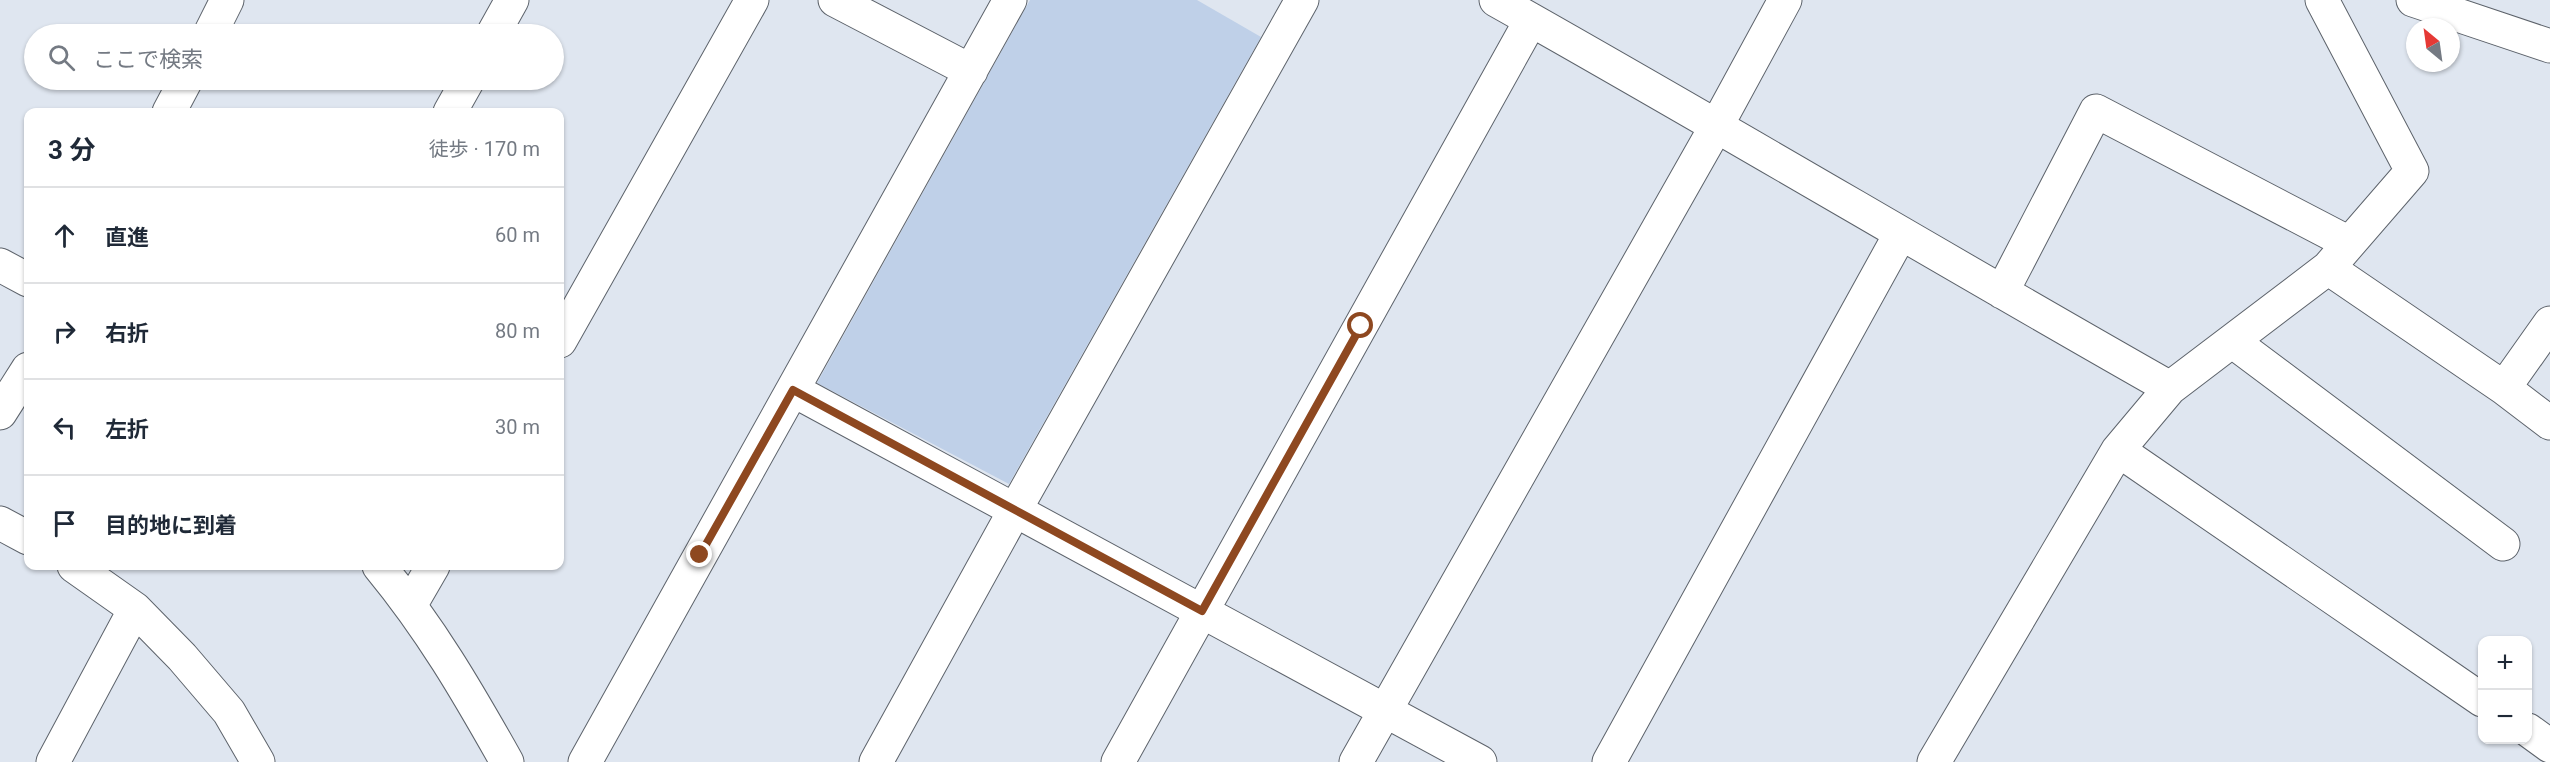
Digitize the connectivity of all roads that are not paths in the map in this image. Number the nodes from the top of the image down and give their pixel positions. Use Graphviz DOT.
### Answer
graph roads {
  1 [pos="227,0"];
  2 [pos="512,0"];
  3 [pos="752,0"];
  4 [pos="835,0"];
  5 [pos="1010,0"];
  6 [pos="1302,0"];
  7 [pos="1496,0"];
  8 [pos="1785,0"];
  9 [pos="2322,0"];
  10 [pos="2412,0"];
  11 [pos="1531,20"];
  12 [pos="215,24"];
  13 [pos="499,24"];
  14 [pos="2550,46"];
  15 [pos="971,70"];
  16 [pos="181,90"];
  17 [pos="462,90"];
  18 [pos="171,108"];
  19 [pos="452,108"];
  20 [pos="1717,124"];
  21 [pos="1901,233"];
  22 [pos="2349,243"];
  23 [pos="0,265"];
  24 [pos="2328,268"];
  25 [pos="24,278"];
  26 [pos="2002,292"];
  27 [pos="2550,323"];
  28 [pos="564,334"];
  29 [pos="2232,341"];
  30 [pos="24,375"];
  31 [pos="2170,388"];
  32 [pos="2504,388"];
  33 [pos="793,390"];
  34 [pos="0,412"];
  35 [pos="2550,423"];
  36 [pos="2118,450"];
  37 [pos="1015,510"];
  38 [pos="0,523"];
  39 [pos="24,536"];
  40 [pos="2503,544"];
  41 [pos="80,570"];
  42 [pos="381,570"];
  43 [pos="431,570"];
  44 [pos="411,604"];
  45 [pos="135,609"];
  46 [pos="1202,611"];
  47 [pos="2478,697"];
  48 [pos="1385,710"];
  49 [pos="2532,733"];
  50 [pos="2550,746"];
  51 [pos="1939,760"];
  52 [pos="53,762"];
  53 [pos="258,762"];
  54 [pos="507,762"];
  55 [pos="585,762"];
  56 [pos="876,762"];
  57 [pos="1118,762"];
  58 [pos="1356,762"];
  59 [pos="1480,762"];
  60 [pos="1609,762"];
  1 -- 12 [label="street"];
  2 -- 13 [label="street"];
  3 -- 28 [label="street"];
  4 -- 15 [label="street"];
  5 -- 15 [label="street"];
  6 -- 37 [label="street"];
  7 -- 11 [label="street"];
  8 -- 20 [label="street"];
  9 -- 22 [label="street"];
  10 -- 14 [label="street"];
  11 -- 20 [label="street"];
  11 -- 46 [label="street"];
  15 -- 33 [label="street"];
  16 -- 18 [label="street"];
  17 -- 19 [label="street"];
  20 -- 21 [label="street"];
  20 -- 48 [label="street"];
  21 -- 26 [label="street"];
  21 -- 60 [label="street"];
  22 -- 24 [label="street"];
  22 -- 26 [label="street"];
  23 -- 25 [label="street"];
  24 -- 29 [label="street"];
  24 -- 32 [label="street"];
  26 -- 31 [label="street"];
  27 -- 32 [label="street"];
  29 -- 31 [label="street"];
  29 -- 40 [label="street"];
  30 -- 34 [label="street"];
  31 -- 36 [label="street"];
  32 -- 35 [label="street"];
  33 -- 37 [label="street"];
  33 -- 55 [label="street"];
  36 -- 47 [label="street"];
  36 -- 51 [label="street"];
  37 -- 46 [label="street"];
  37 -- 56 [label="street"];
  38 -- 39 [label="street"];
  41 -- 45 [label="street"];
  42 -- 44 [label="street"];
  43 -- 44 [label="street"];
  44 -- 54 [label="street"];
  45 -- 52 [label="street"];
  45 -- 53 [label="street"];
  46 -- 48 [label="street"];
  46 -- 57 [label="street"];
  48 -- 58 [label="street"];
  48 -- 59 [label="street"];
  49 -- 50 [label="street"];
}
